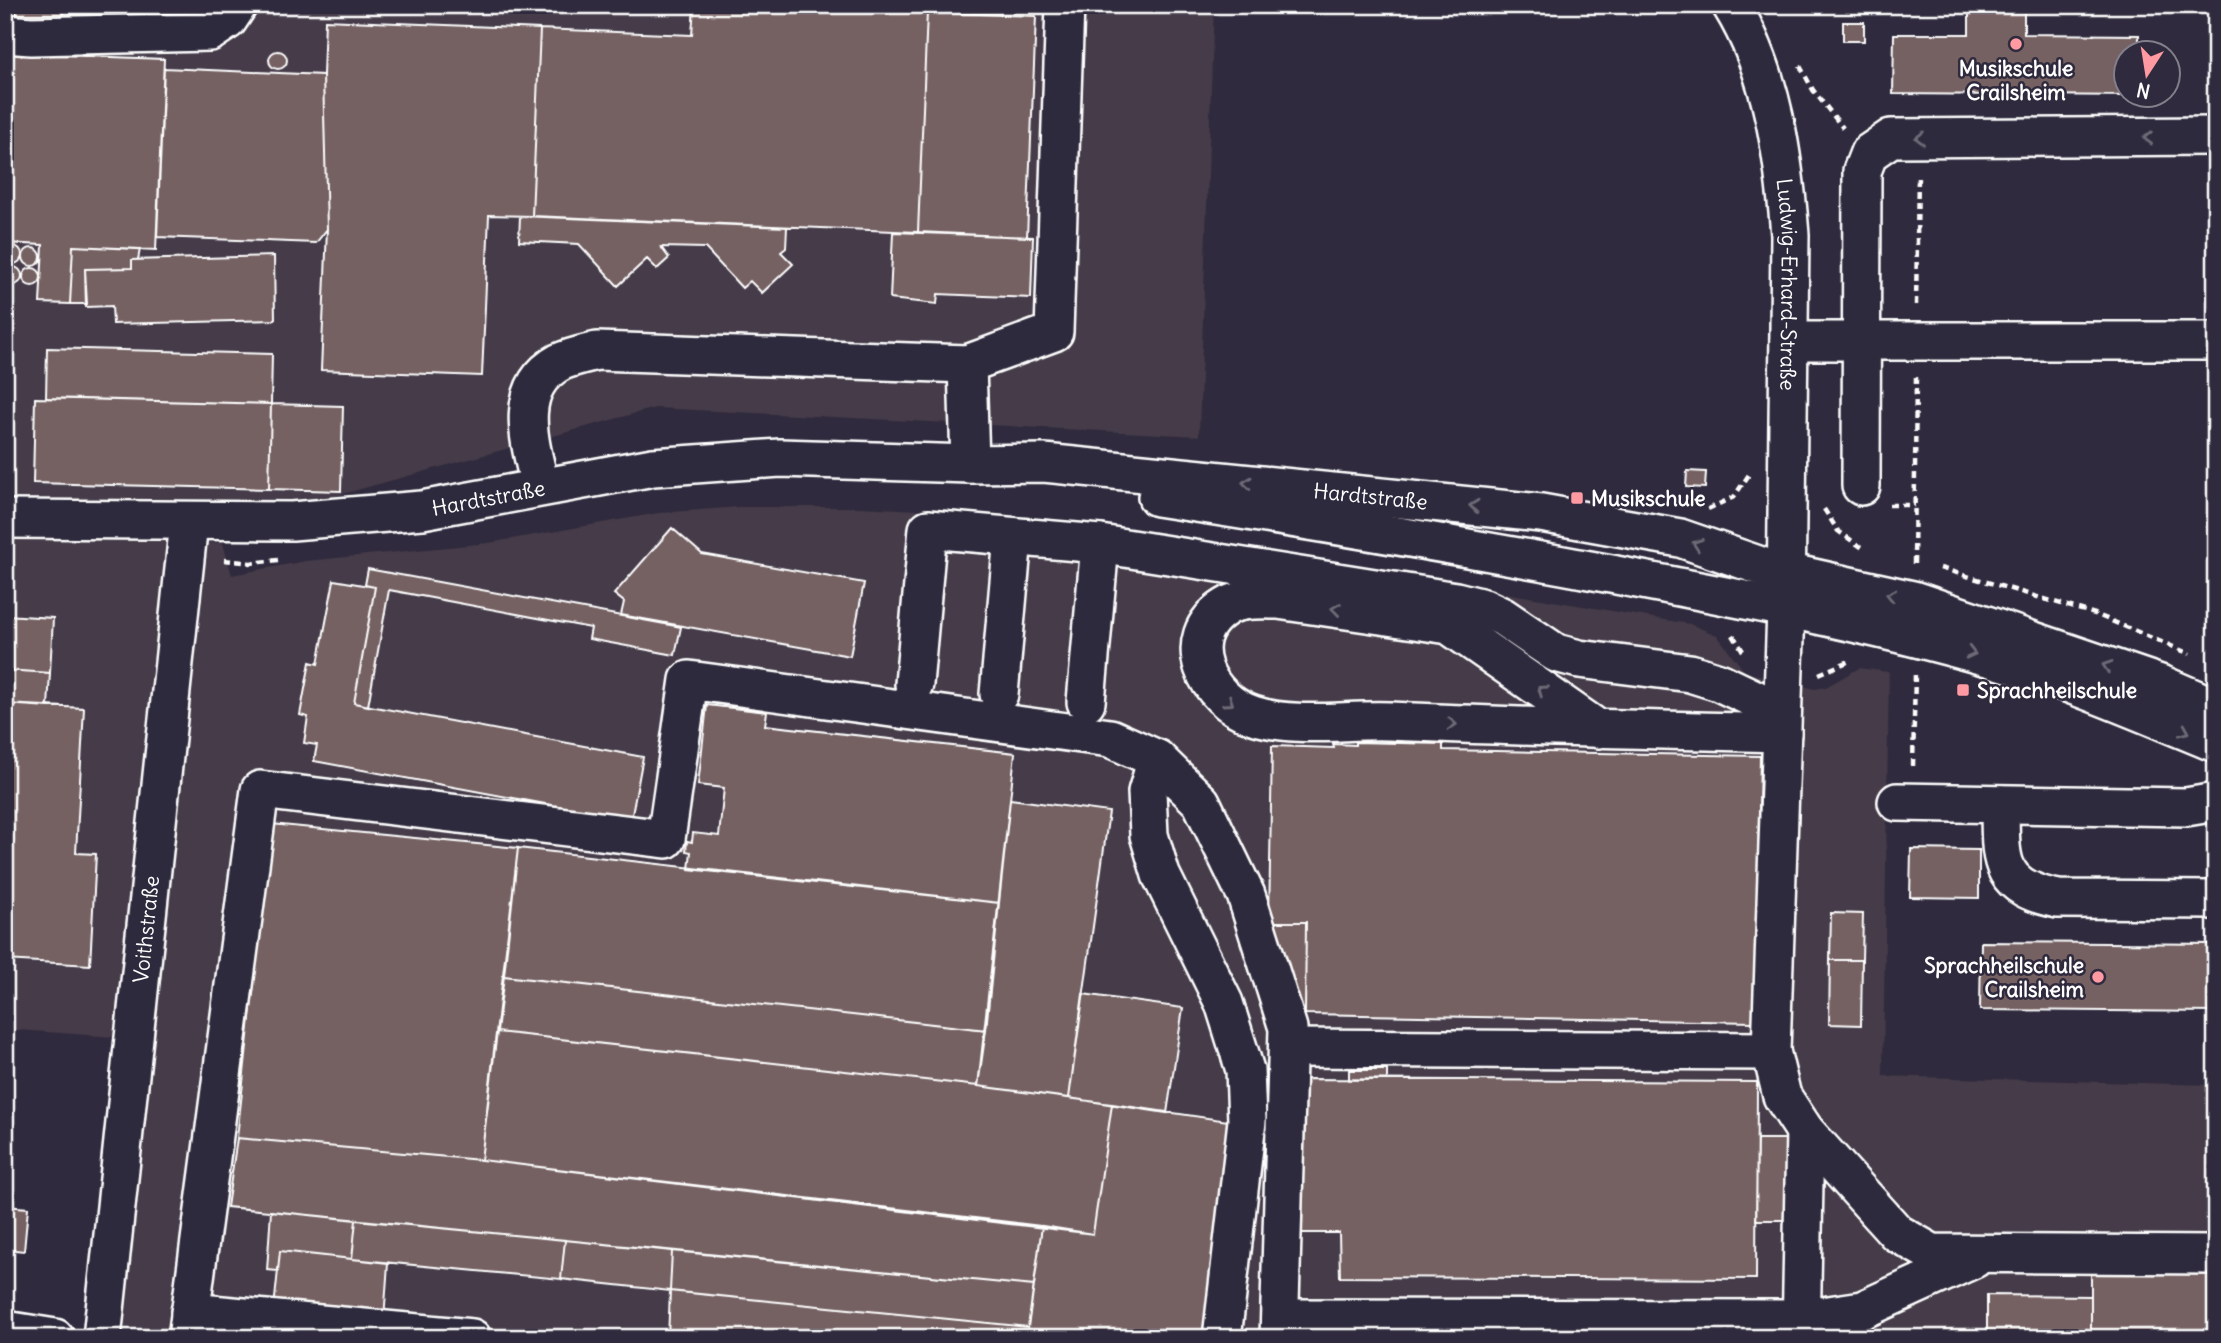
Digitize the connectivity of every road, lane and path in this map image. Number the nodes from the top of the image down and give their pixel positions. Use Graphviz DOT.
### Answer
graph roads {
  1 [pos="238,5"];
  2 [pos="1065,5"];
  3 [pos="1731,5"];
  4 [pos="5,34"];
  5 [pos="1797,60"];
  6 [pos="2216,136"];
  7 [pos="1868,153"];
  8 [pos="1789,341"];
  9 [pos="2216,341"];
  10 [pos="1861,342"];
  11 [pos="967,364"];
  12 [pos="970,464"];
  13 [pos="1752,465"];
  14 [pos="540,485"];
  15 [pos="1861,486"];
  16 [pos="1804,502"];
  17 [pos="1214,506"];
  18 [pos="1696,509"];
  19 [pos="5,519"];
  20 [pos="189,522"];
  21 [pos="1013,537"];
  22 [pos="1100,544"];
  23 [pos="1871,552"];
  24 [pos="1904,559"];
  25 [pos="1775,569"];
  26 [pos="1786,609"];
  27 [pos="2191,654"];
  28 [pos="1915,668"];
  29 [pos="914,684"];
  30 [pos="999,695"];
  31 [pos="1086,702"];
  32 [pos="2216,708"];
  33 [pos="1782,722"];
  34 [pos="1598,729"];
  35 [pos="2216,743"];
  36 [pos="1157,759"];
  37 [pos="1911,802"];
  38 [pos="2216,802"];
  39 [pos="2000,804"];
  40 [pos="2216,900"];
  41 [pos="1289,1048"];
  42 [pos="1771,1051"];
  43 [pos="1805,1131"];
  44 [pos="1988,1253"];
  45 [pos="2216,1255"];
  46 [pos="189,1325"];
  47 [pos="1280,1328"];
  48 [pos="1801,1328"];
  49 [pos="5,1330"];
  50 [pos="55,1338"];
  51 [pos="102,1338"];
  52 [pos="472,1338"];
  53 [pos="1222,1338"];
  1 -- 4 [label="street"];
  2 -- 11 [label="street"];
  3 -- 8 [label="street, Ludwig-Erhard-Straße"];
  5 -- 7 [label="path"];
  6 -- 7 [label="street, one-way"];
  7 -- 10 [label="street"];
  8 -- 10 [label="street"];
  8 -- 16 [label="street, Ludwig-Erhard-Straße"];
  9 -- 10 [label="street"];
  10 -- 15 [label="street"];
  11 -- 12 [label="street"];
  11 -- 14 [label="street"];
  12 -- 14 [label="street, Hardtstraße"];
  12 -- 17 [label="street, Hardtstraße"];
  25 -- 12 [label="street, Hardtstraße, one-way"];
  13 -- 18 [label="path"];
  14 -- 20 [label="street, Hardtstraße"];
  16 -- 23 [label="path"];
  16 -- 25 [label="street, Ludwig-Erhard-Straße"];
  17 -- 25 [label="street, Hardtstraße"];
  17 -- 26 [label="street, Hardtstraße"];
  19 -- 20 [label="street, Hardtstraße"];
  20 -- 51 [label="street, Voithstraße"];
  21 -- 22 [label="street"];
  21 -- 29 [label="street"];
  21 -- 30 [label="street"];
  22 -- 31 [label="street"];
  22 -- 33 [label="street"];
  24 -- 27 [label="path"];
  25 -- 26 [label="street, Ludwig-Erhard-Straße"];
  32 -- 25 [label="street, one-way"];
  26 -- 33 [label="street, Ludwig-Erhard-Straße"];
  26 -- 35 [label="street, one-way"];
  28 -- 37 [label="path"];
  33 -- 34 [label="street"];
  33 -- 42 [label="street, Ludwig-Erhard-Straße"];
  34 -- 34 [label="street, one-way"];
  36 -- 41 [label="street"];
  36 -- 46 [label="street"];
  36 -- 53 [label="street"];
  37 -- 39 [label="street"];
  38 -- 39 [label="street"];
  39 -- 40 [label="street"];
  41 -- 42 [label="street"];
  41 -- 47 [label="street"];
  42 -- 43 [label="street, Ludwig-Erhard-Straße"];
  43 -- 44 [label="street, Ludwig-Erhard-Straße"];
  43 -- 48 [label="street"];
  44 -- 45 [label="street, Ludwig-Erhard-Straße"];
  44 -- 48 [label="street"];
  46 -- 52 [label="street"];
  47 -- 48 [label="street"];
  49 -- 50 [label="street"];
}
